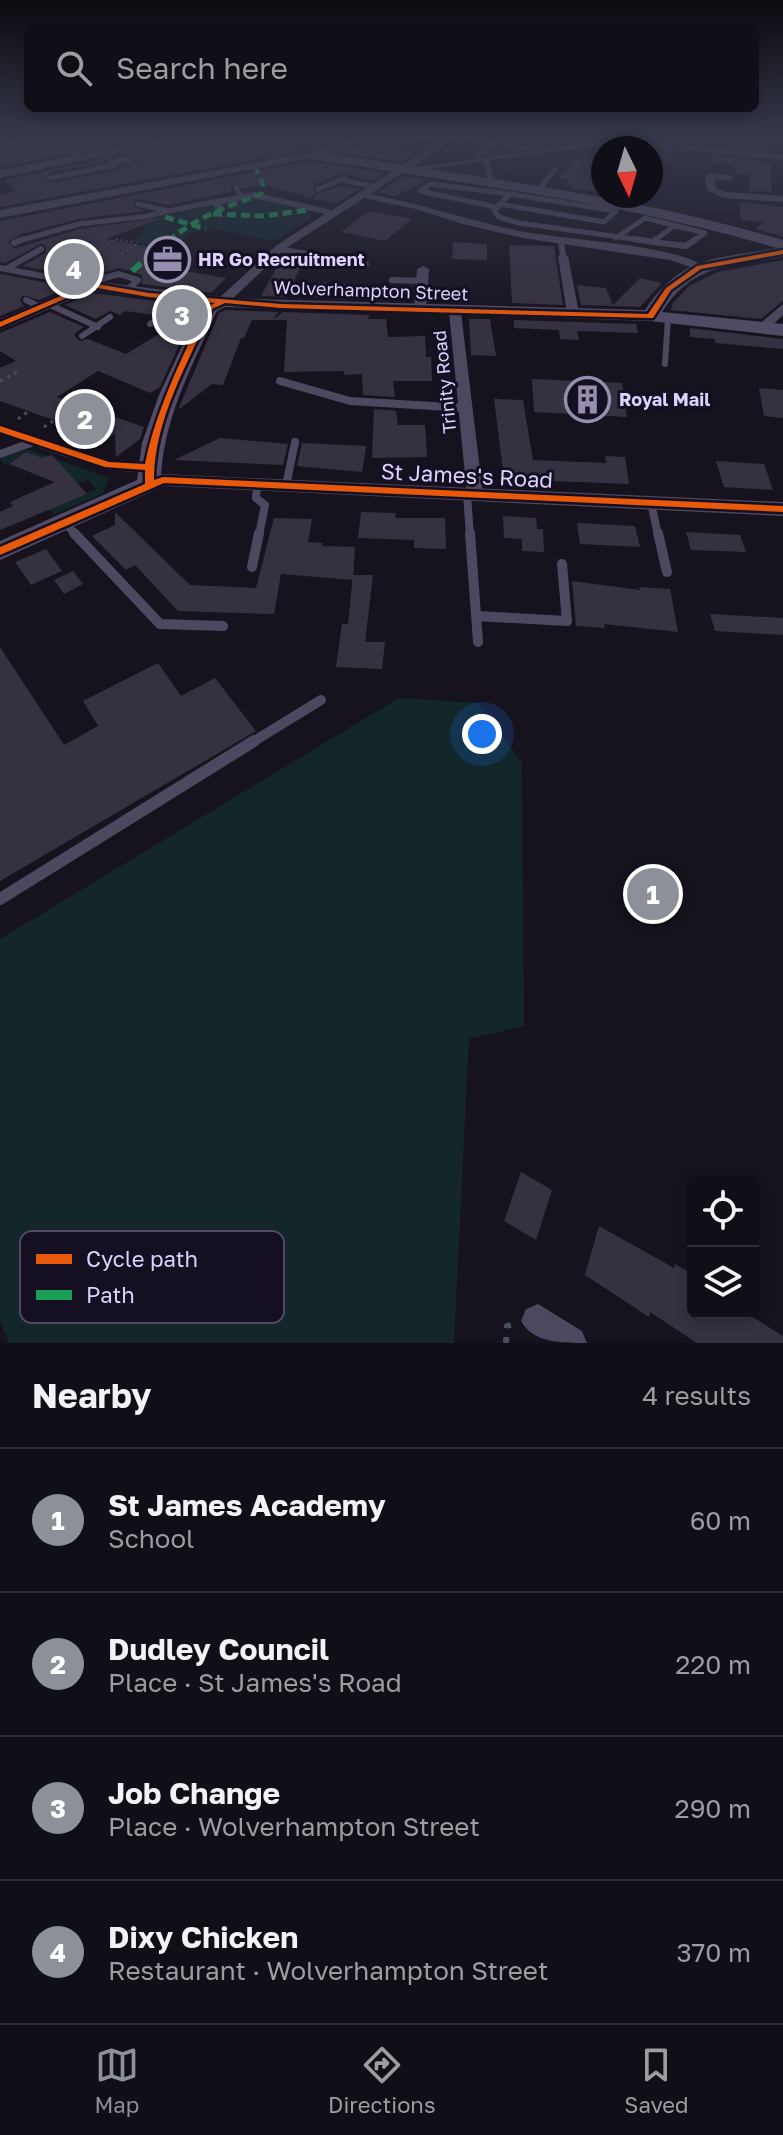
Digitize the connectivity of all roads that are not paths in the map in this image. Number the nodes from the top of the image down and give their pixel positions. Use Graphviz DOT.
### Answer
graph roads {
  1 [pos="60,201"];
  2 [pos="222,201"];
  3 [pos="282,201"];
  4 [pos="353,201"];
  5 [pos="391,201"];
  6 [pos="474,201"];
  7 [pos="503,201"];
  8 [pos="552,201"];
  9 [pos="138,204"];
  10 [pos="216,204"];
  11 [pos="498,205"];
  12 [pos="648,208"];
  13 [pos="168,211"];
  14 [pos="333,213"];
  15 [pos="0,214"];
  16 [pos="149,218"];
  17 [pos="514,222"];
  18 [pos="675,225"];
  19 [pos="133,229"];
  20 [pos="503,231"];
  21 [pos="619,237"];
  22 [pos="561,240"];
  23 [pos="653,242"];
  24 [pos="14,243"];
  25 [pos="783,245"];
  26 [pos="605,247"];
  27 [pos="41,249"];
  28 [pos="278,249"];
  29 [pos="783,252"];
  30 [pos="563,256"];
  31 [pos="366,264"];
  32 [pos="699,267"];
  33 [pos="3,269"];
  34 [pos="422,275"];
  35 [pos="392,280"];
  36 [pos="89,284"];
  37 [pos="181,298"];
  38 [pos="222,302"];
  39 [pos="38,304"];
  40 [pos="783,308"];
  41 [pos="420,310"];
  42 [pos="455,312"];
  43 [pos="573,313"];
  44 [pos="110,317"];
  45 [pos="659,317"];
  46 [pos="5,319"];
  47 [pos="150,324"];
  48 [pos="98,327"];
  49 [pos="762,328"];
  50 [pos="783,330"];
  51 [pos="82,336"];
  52 [pos="665,364"];
  53 [pos="280,381"];
  54 [pos="465,408"];
  55 [pos="4,423"];
  56 [pos="37,436"];
  57 [pos="295,442"];
  58 [pos="0,454"];
  59 [pos="148,475"];
  60 [pos="257,486"];
  61 [pos="286,486"];
  62 [pos="471,495"];
  63 [pos="651,503"];
  64 [pos="783,509"];
  65 [pos="64,522"];
  66 [pos="0,551"];
  67 [pos="562,564"];
  68 [pos="252,567"];
  69 [pos="667,572"];
  70 [pos="476,616"];
  71 [pos="223,626"];
  72 [pos="478,642"];
  73 [pos="321,700"];
  74 [pos="0,899"];
  75 [pos="538,1321"];
  76 [pos="570,1343"];
  1 -- 15 [label="street"];
  2 -- 10 [label="street"];
  3 -- 14 [label="street"];
  4 -- 14 [label="street"];
  5 -- 20 [label="street"];
  6 -- 11 [label="lane"];
  7 -- 11 [label="lane"];
  8 -- 11 [label="lane"];
  9 -- 13 [label="lane"];
  10 -- 13 [label="lane"];
  11 -- 17 [label="lane"];
  12 -- 25 [label="main road"];
  13 -- 16 [label="lane"];
  14 -- 28 [label="street"];
  16 -- 19 [label="lane"];
  16 -- 24 [label="lane"];
  17 -- 20 [label="lane"];
  17 -- 21 [label="lane"];
  18 -- 21 [label="lane"];
  18 -- 23 [label="lane"];
  18 -- 23 [label="lane"];
  20 -- 22 [label="street"];
  21 -- 23 [label="lane"];
  21 -- 26 [label="lane"];
  22 -- 26 [label="street"];
  22 -- 30 [label="lane"];
  26 -- 32 [label="street"];
  27 -- 33 [label="lane"];
  28 -- 31 [label="lane"];
  28 -- 38 [label="street"];
  29 -- 32 [label="main road"];
  30 -- 43 [label="street"];
  32 -- 45 [label="main road"];
  33 -- 36 [label="street, Wolverhampton Street"];
  34 -- 35 [label="lane"];
  34 -- 41 [label="street"];
  36 -- 37 [label="street, Wolverhampton Street"];
  36 -- 39 [label="street"];
  37 -- 38 [label="street, Wolverhampton Street"];
  37 -- 47 [label="lane"];
  38 -- 41 [label="main road, Wolverhampton Street"];
  38 -- 59 [label="main road"];
  39 -- 46 [label="street"];
  39 -- 48 [label="lane"];
  40 -- 49 [label="street"];
  41 -- 42 [label="main road, Wolverhampton Street"];
  42 -- 43 [label="main road, Wolverhampton Street"];
  42 -- 54 [label="street, Trinity Road"];
  43 -- 45 [label="main road, Wolverhampton Street"];
  44 -- 48 [label="lane"];
  45 -- 49 [label="main road, Wolverhampton Street"];
  45 -- 52 [label="lane"];
  48 -- 51 [label="lane"];
  49 -- 50 [label="main road, Wolverhampton Street"];
  53 -- 54 [label="lane"];
  54 -- 62 [label="street, Trinity Road"];
  55 -- 56 [label="street, St James's Road"];
  56 -- 58 [label="lane"];
  56 -- 59 [label="street, St James's Road"];
  57 -- 61 [label="lane"];
  59 -- 60 [label="street, St James's Road"];
  59 -- 65 [label="main road"];
  60 -- 61 [label="street, St James's Road"];
  60 -- 68 [label="lane"];
  61 -- 62 [label="street, St James's Road"];
  62 -- 63 [label="street, St James's Road"];
  62 -- 70 [label="lane"];
  63 -- 64 [label="street, St James's Road"];
  63 -- 69 [label="lane"];
  65 -- 66 [label="main road"];
  65 -- 71 [label="lane"];
  67 -- 70 [label="lane"];
  70 -- 72 [label="lane"];
  73 -- 74 [label="lane"];
  75 -- 76 [label="street"];
}
